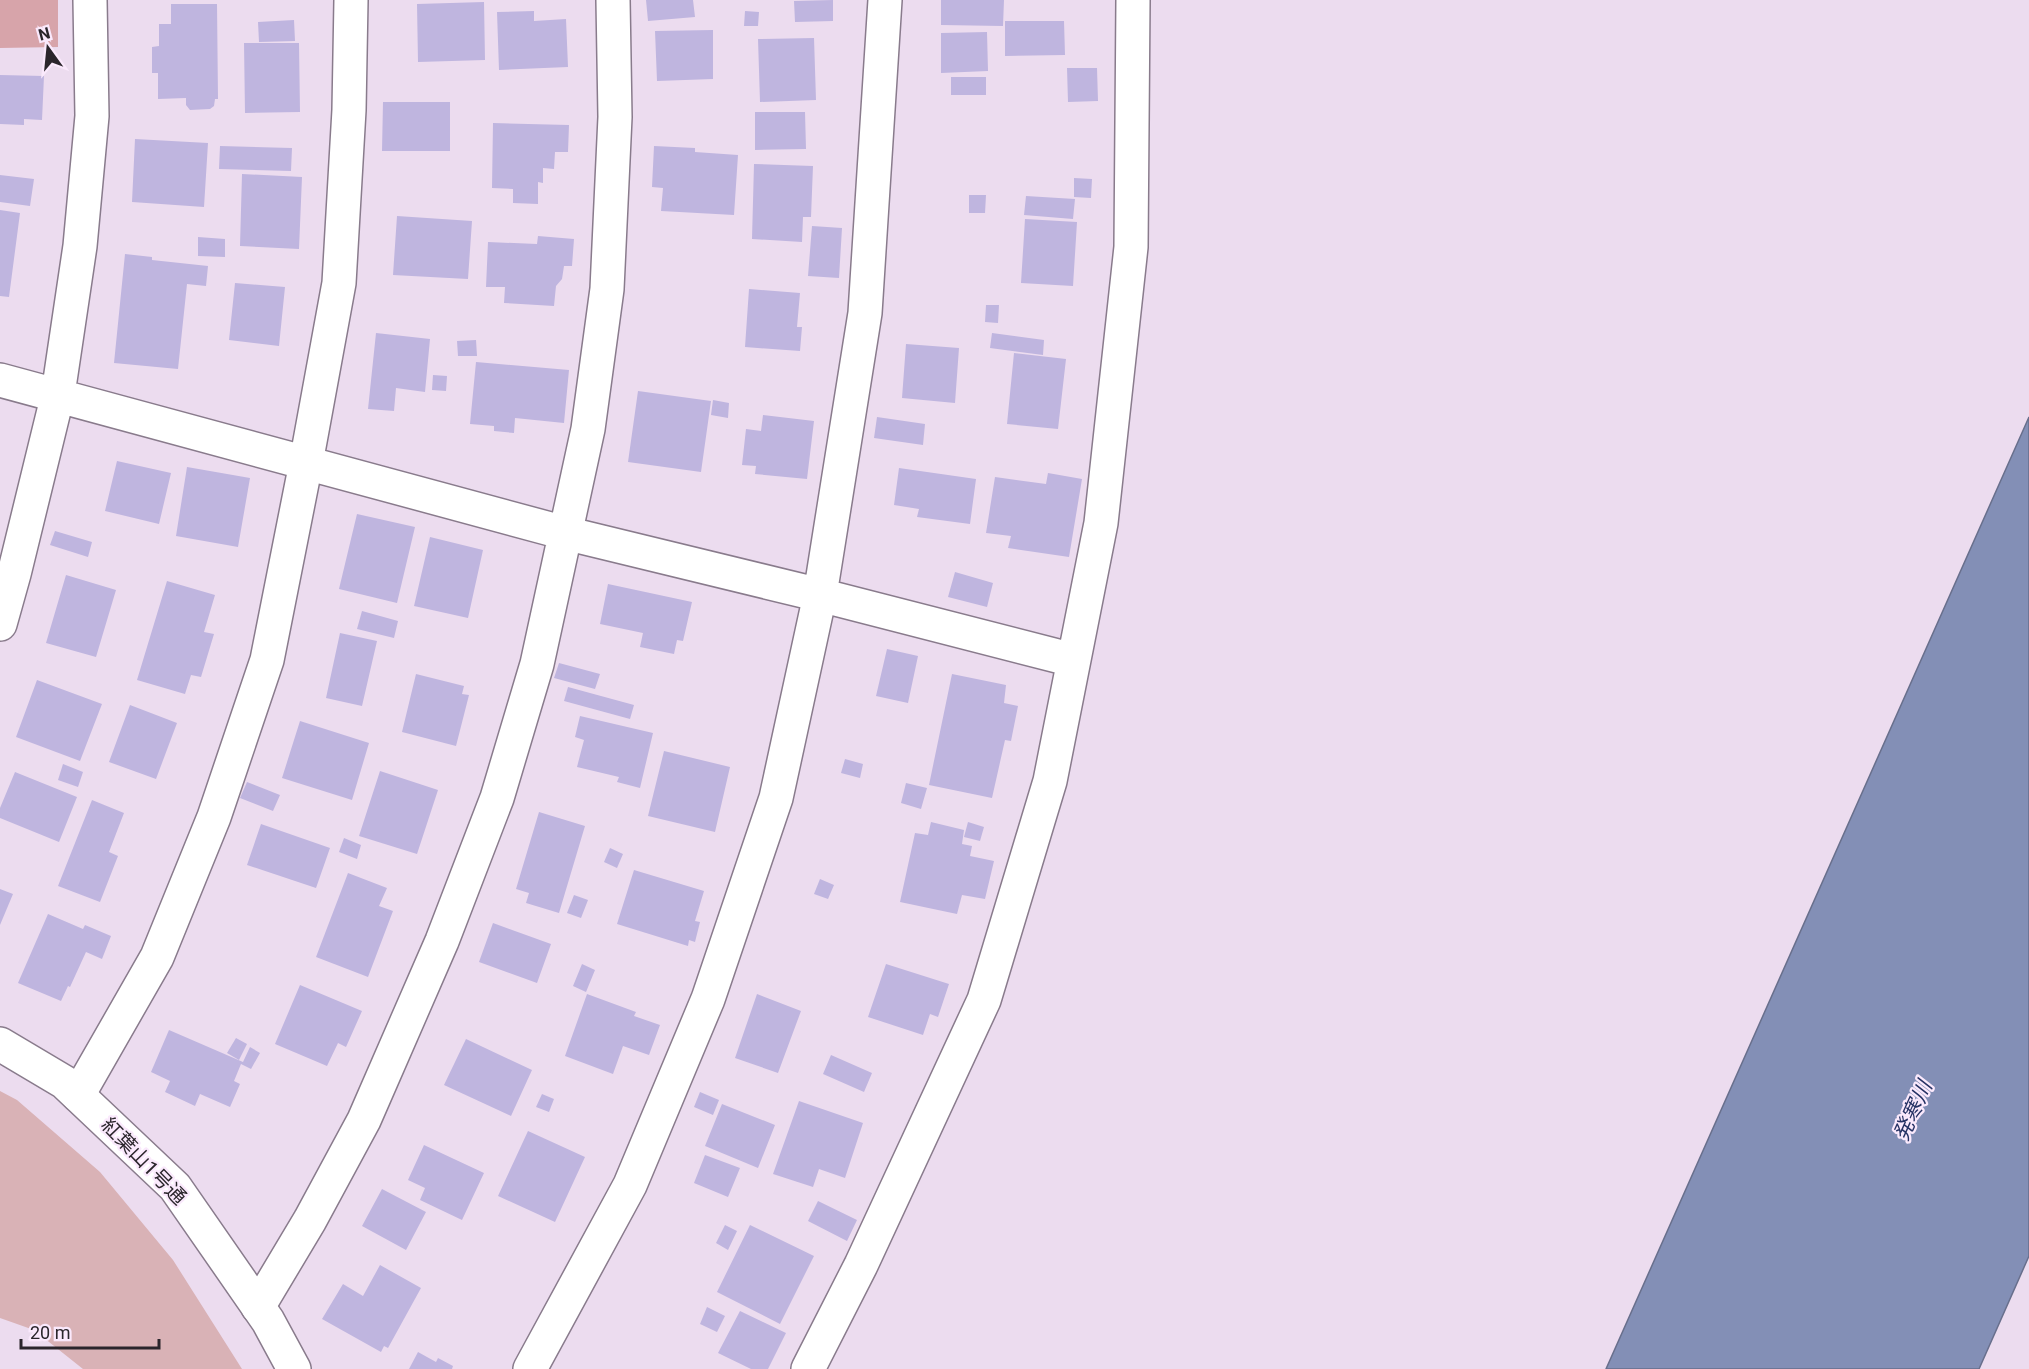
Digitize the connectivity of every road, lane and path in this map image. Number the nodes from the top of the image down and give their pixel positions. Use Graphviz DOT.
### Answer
graph roads {
  1 [pos="90,0"];
  2 [pos="351,0"];
  3 [pos="613,0"];
  4 [pos="885,0"];
  5 [pos="1133,0"];
  6 [pos="0,380"];
  7 [pos="58,394"];
  8 [pos="306,463"];
  9 [pos="565,533"];
  10 [pos="820,595"];
  11 [pos="0,624"];
  12 [pos="1073,660"];
  13 [pos="0,1044"];
  14 [pos="78,1095"];
  15 [pos="258,1306"];
  16 [pos="294,1369"];
  17 [pos="530,1369"];
  18 [pos="808,1369"];
  1 -- 7 [label="street"];
  2 -- 8 [label="street"];
  3 -- 9 [label="street"];
  4 -- 10 [label="street"];
  5 -- 12 [label="street"];
  6 -- 7 [label="street"];
  7 -- 8 [label="street"];
  7 -- 11 [label="street"];
  8 -- 9 [label="street"];
  8 -- 14 [label="street"];
  9 -- 10 [label="street"];
  9 -- 15 [label="street"];
  10 -- 12 [label="street"];
  10 -- 17 [label="street"];
  12 -- 18 [label="street"];
  13 -- 14 [label="street, 紅葉山1号通"];
  14 -- 15 [label="street, 紅葉山1号通"];
  15 -- 16 [label="street, 紅葉山1号通"];
}
